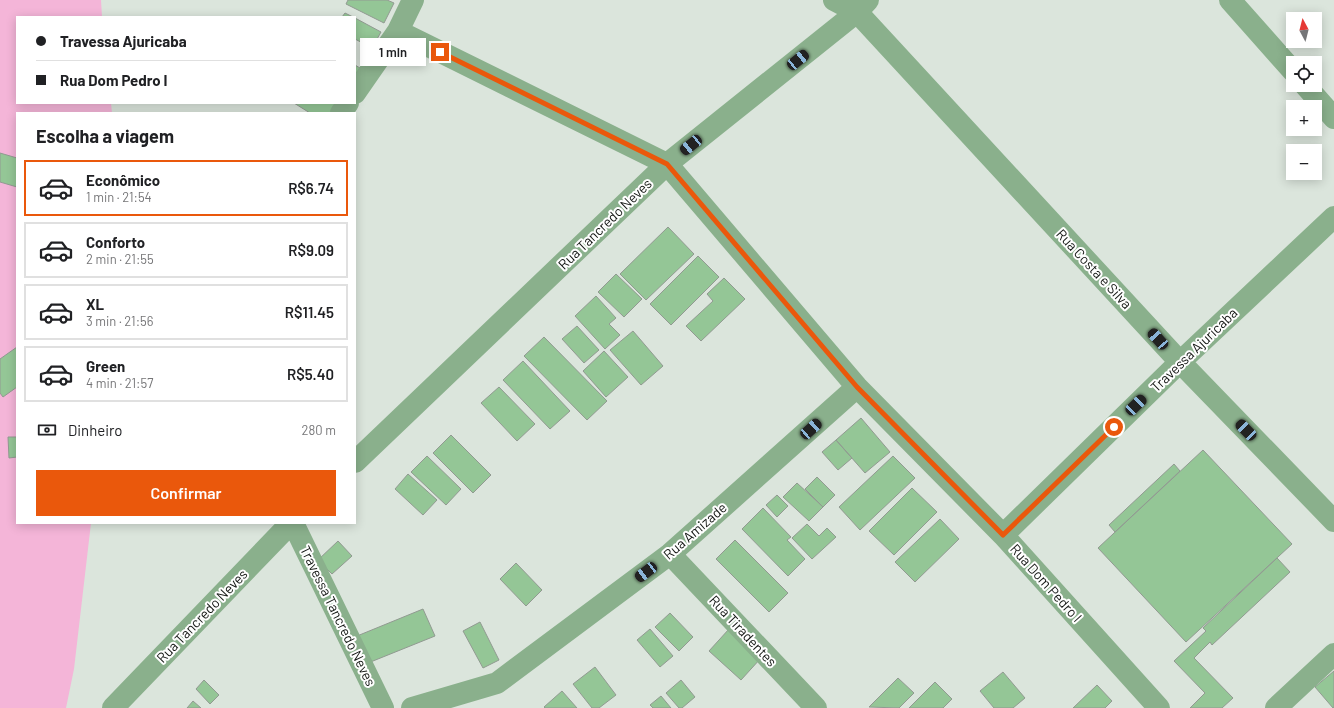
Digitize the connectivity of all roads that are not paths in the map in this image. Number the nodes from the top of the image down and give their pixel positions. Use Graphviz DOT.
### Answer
graph roads {
  1 [pos="413,0"];
  2 [pos="834,0"];
  3 [pos="1230,0"];
  4 [pos="862,6"];
  5 [pos="398,32"];
  6 [pos="1286,63"];
  7 [pos="356,91"];
  8 [pos="1311,92"];
  9 [pos="1334,118"];
  10 [pos="667,164"];
  11 [pos="1334,217"];
  12 [pos="1180,362"];
  13 [pos="857,387"];
  14 [pos="356,461"];
  15 [pos="1334,522"];
  16 [pos="291,524"];
  17 [pos="292,524"];
  18 [pos="1003,535"];
  19 [pos="670,554"];
  20 [pos="1334,654"];
  21 [pos="113,708"];
  22 [pos="383,708"];
  23 [pos="412,708"];
  24 [pos="816,708"];
  25 [pos="1159,708"];
  26 [pos="1276,708"];
  1 -- 5 [label="street"];
  2 -- 4 [label="street, Rua Costa e Silva"];
  3 -- 6 [label="street"];
  4 -- 10 [label="street, Rua Tancredo Neves"];
  4 -- 12 [label="street, Rua Costa e Silva"];
  5 -- 7 [label="street"];
  5 -- 10 [label="street, Rua Dom Pedro I"];
  8 -- 9 [label="street"];
  10 -- 13 [label="street, Rua Dom Pedro I"];
  10 -- 14 [label="street, Rua Tancredo Neves"];
  11 -- 12 [label="street, Travessa Ajuricaba"];
  12 -- 15 [label="street, Rua Costa e Silva"];
  12 -- 18 [label="street, Travessa Ajuricaba"];
  13 -- 18 [label="street, Rua Dom Pedro I"];
  13 -- 19 [label="street, Rua Amizade"];
  16 -- 21 [label="street, Rua Tancredo Neves"];
  17 -- 22 [label="street, Travessa Tancredo Neves"];
  18 -- 25 [label="street, Rua Dom Pedro I"];
  19 -- 23 [label="street, Rua Amizade"];
  19 -- 24 [label="street, Rua Tiradentes"];
  20 -- 26 [label="street"];
}
